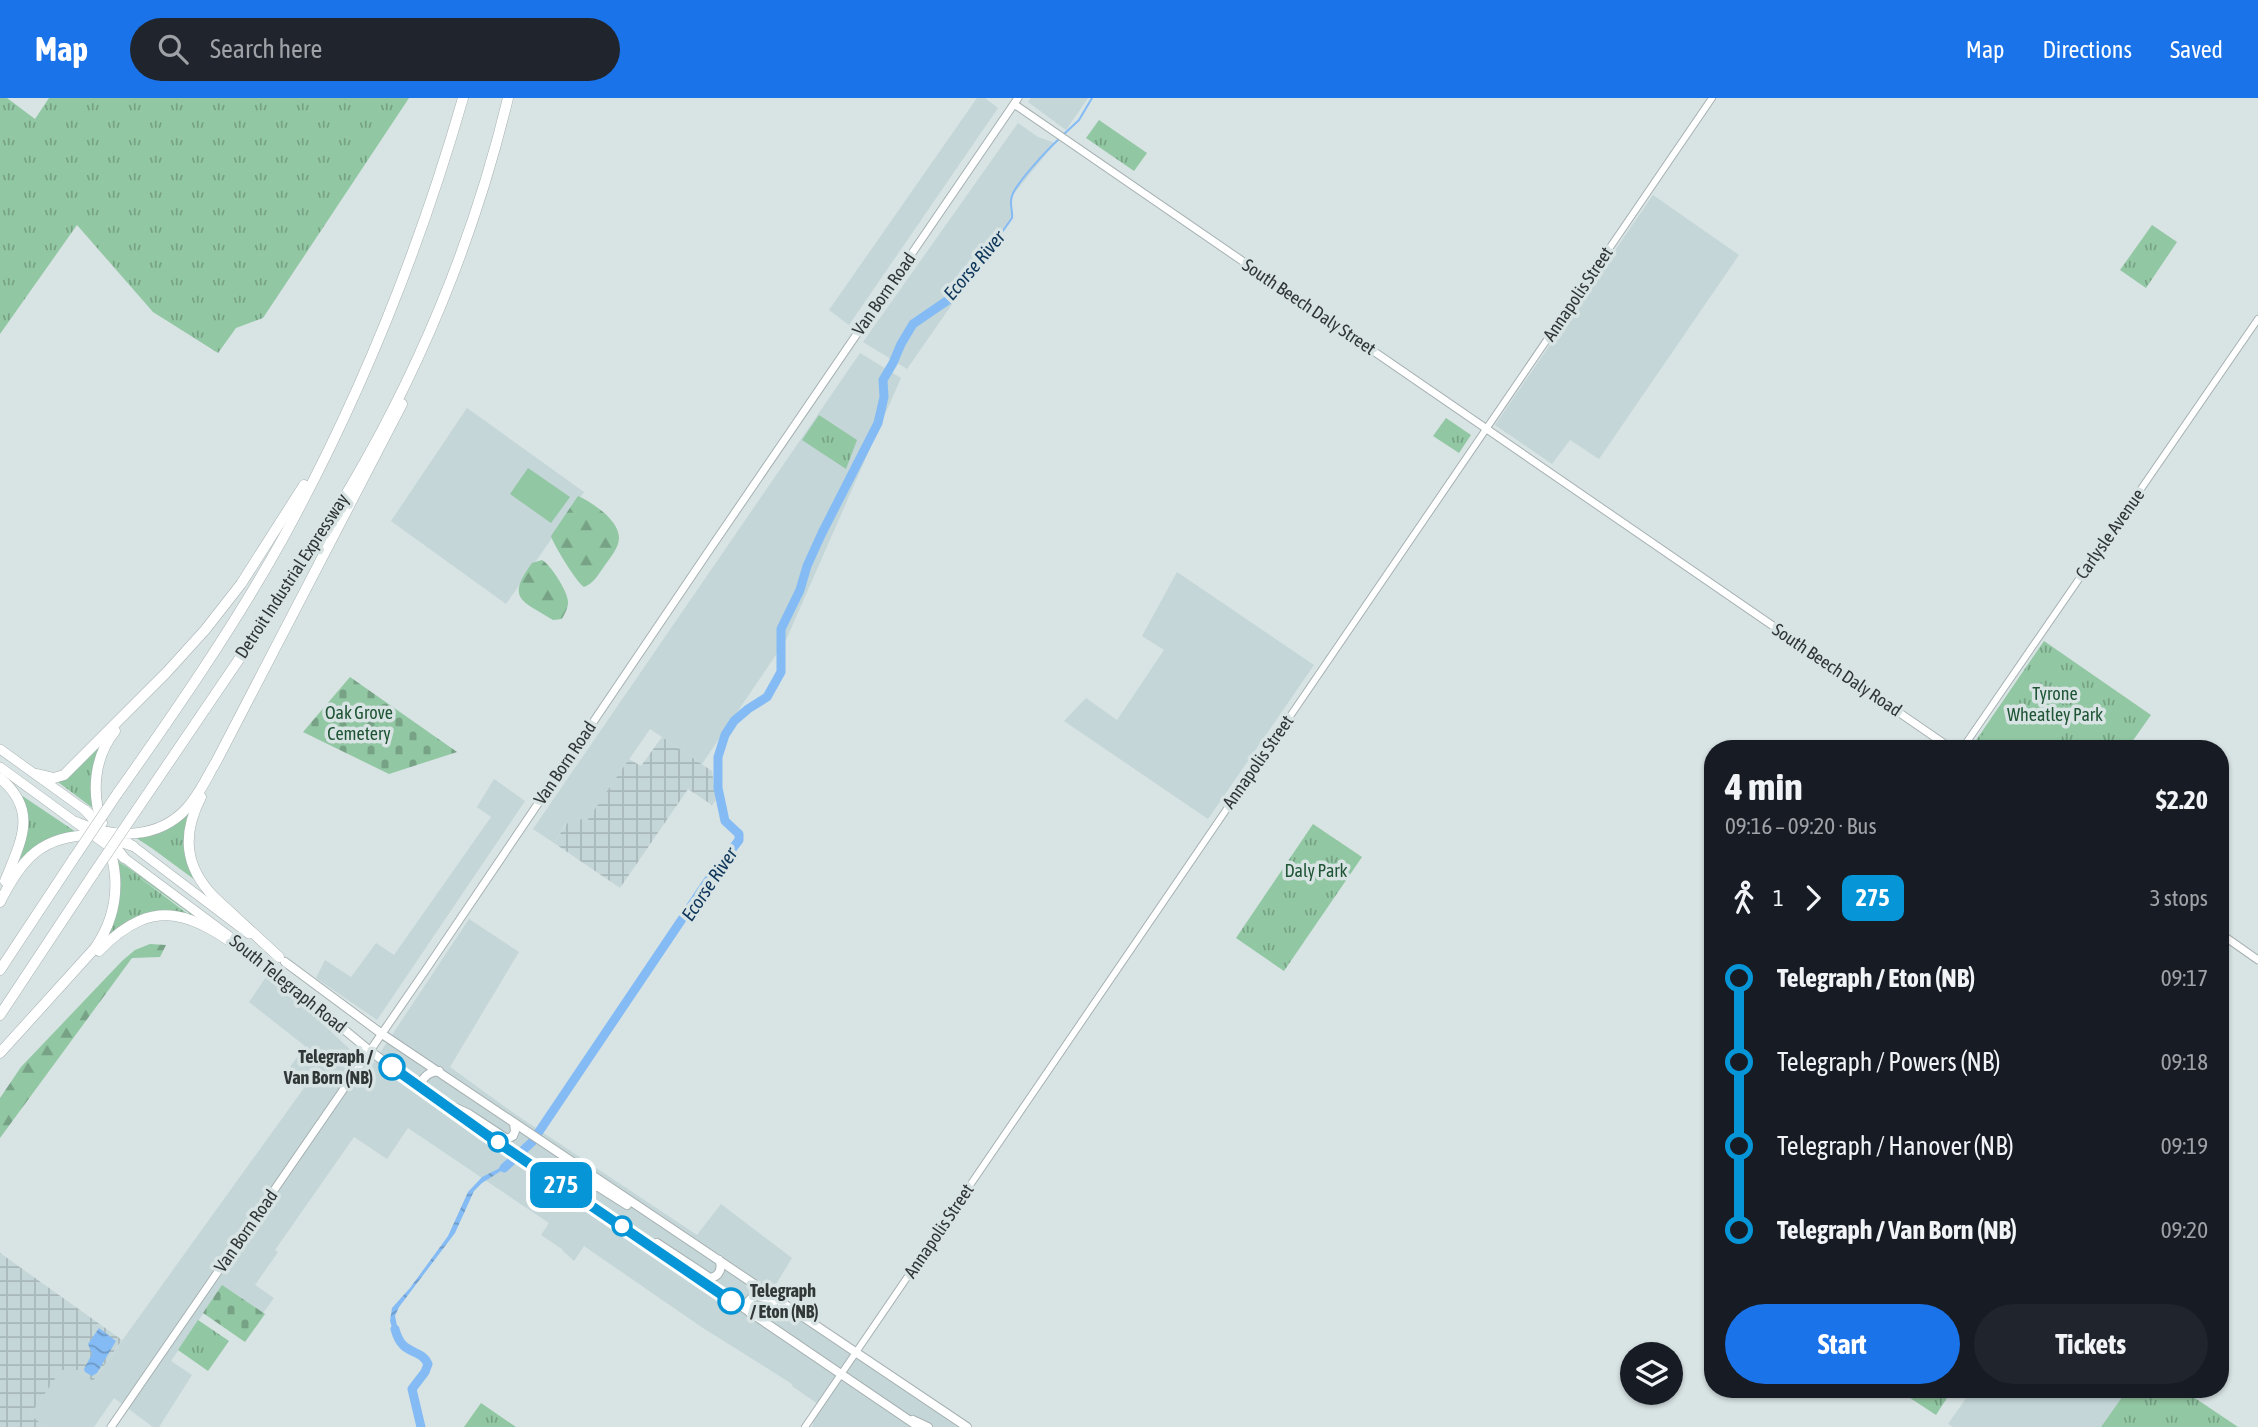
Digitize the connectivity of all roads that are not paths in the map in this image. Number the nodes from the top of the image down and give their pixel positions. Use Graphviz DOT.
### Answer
graph roads {
  1 [pos="463,98"];
  2 [pos="508,98"];
  3 [pos="1006,98"];
  4 [pos="1712,98"];
  5 [pos="1016,101"];
  6 [pos="2258,319"];
  7 [pos="425,341"];
  8 [pos="350,406"];
  9 [pos="1486,429"];
  10 [pos="131,708"];
  11 [pos="1939,740"];
  12 [pos="1968,740"];
  13 [pos="0,749"];
  14 [pos="216,762"];
  15 [pos="0,767"];
  16 [pos="37,774"];
  17 [pos="0,778"];
  18 [pos="85,810"];
  19 [pos="76,822"];
  20 [pos="105,835"];
  21 [pos="133,846"];
  22 [pos="124,858"];
  23 [pos="0,893"];
  24 [pos="0,902"];
  25 [pos="2229,940"];
  26 [pos="282,959"];
  27 [pos="2258,960"];
  28 [pos="0,970"];
  29 [pos="274,971"];
  30 [pos="70,978"];
  31 [pos="0,1015"];
  32 [pos="382,1034"];
  33 [pos="370,1051"];
  34 [pos="0,1053"];
  35 [pos="440,1072"];
  36 [pos="423,1090"];
  37 [pos="439,1101"];
  38 [pos="514,1123"];
  39 [pos="589,1204"];
  40 [pos="630,1231"];
  41 [pos="684,1237"];
  42 [pos="719,1260"];
  43 [pos="750,1313"];
  44 [pos="840,1342"];
  45 [pos="856,1353"];
  46 [pos="841,1375"];
  47 [pos="898,1413"];
  48 [pos="111,1427"];
  49 [pos="805,1427"];
  50 [pos="919,1427"];
  51 [pos="928,1427"];
  52 [pos="967,1427"];
  1 -- 8 [label="highway, Detroit Industrial Expressway"];
  2 -- 7 [label="highway, Detroit Industrial Expressway"];
  3 -- 5 [label="street"];
  4 -- 9 [label="street, Annapolis Street"];
  5 -- 9 [label="main road, South Beech Daly Street"];
  5 -- 32 [label="main road, Van Born Road"];
  6 -- 12 [label="street, Carlysle Avenue"];
  7 -- 14 [label="highway"];
  7 -- 31 [label="highway, Detroit Industrial Expressway, bridge"];
  8 -- 10 [label="highway"];
  8 -- 28 [label="highway, Detroit Industrial Expressway, bridge"];
  9 -- 11 [label="main road, South Beech Daly Road"];
  9 -- 45 [label="street, Annapolis Street"];
  10 -- 16 [label="highway"];
  10 -- 20 [label="highway"];
  13 -- 16 [label="highway"];
  14 -- 20 [label="highway"];
  14 -- 26 [label="highway"];
  15 -- 19 [label="highway"];
  16 -- 18 [label="highway"];
  17 -- 23 [label="highway"];
  18 -- 20 [label="highway"];
  19 -- 20 [label="highway"];
  20 -- 21 [label="highway"];
  20 -- 22 [label="highway"];
  20 -- 24 [label="highway"];
  20 -- 30 [label="highway"];
  21 -- 26 [label="highway, South Telegraph Road"];
  22 -- 29 [label="highway, South Telegraph Road"];
  25 -- 27 [label="main road"];
  26 -- 32 [label="main road, South Telegraph Road"];
  29 -- 30 [label="highway"];
  29 -- 33 [label="main road, South Telegraph Road"];
  30 -- 34 [label="highway"];
  32 -- 33 [label="main road, Van Born Road"];
  32 -- 35 [label="main road, South Telegraph Road"];
  33 -- 36 [label="main road, South Telegraph Road"];
  33 -- 48 [label="main road, Van Born Road"];
  35 -- 36 [label="main road"];
  35 -- 38 [label="main road, South Telegraph Road"];
  36 -- 37 [label="main road, South Telegraph Road"];
  37 -- 38 [label="main road"];
  37 -- 39 [label="main road, South Telegraph Road"];
  38 -- 41 [label="main road, South Telegraph Road"];
  39 -- 40 [label="main road, South Telegraph Road"];
  39 -- 41 [label="main road"];
  40 -- 42 [label="main road"];
  40 -- 43 [label="main road, South Telegraph Road"];
  41 -- 42 [label="main road, South Telegraph Road"];
  42 -- 44 [label="main road, South Telegraph Road"];
  43 -- 44 [label="main road"];
  43 -- 46 [label="main road, South Telegraph Road"];
  44 -- 45 [label="main road, South Telegraph Road"];
  45 -- 46 [label="street, Annapolis Street"];
  45 -- 52 [label="main road, South Telegraph Road"];
  46 -- 47 [label="main road, South Telegraph Road"];
  46 -- 49 [label="street, Annapolis Street"];
  47 -- 50 [label="main road, South Telegraph Road"];
  47 -- 51 [label="main road"];
}
